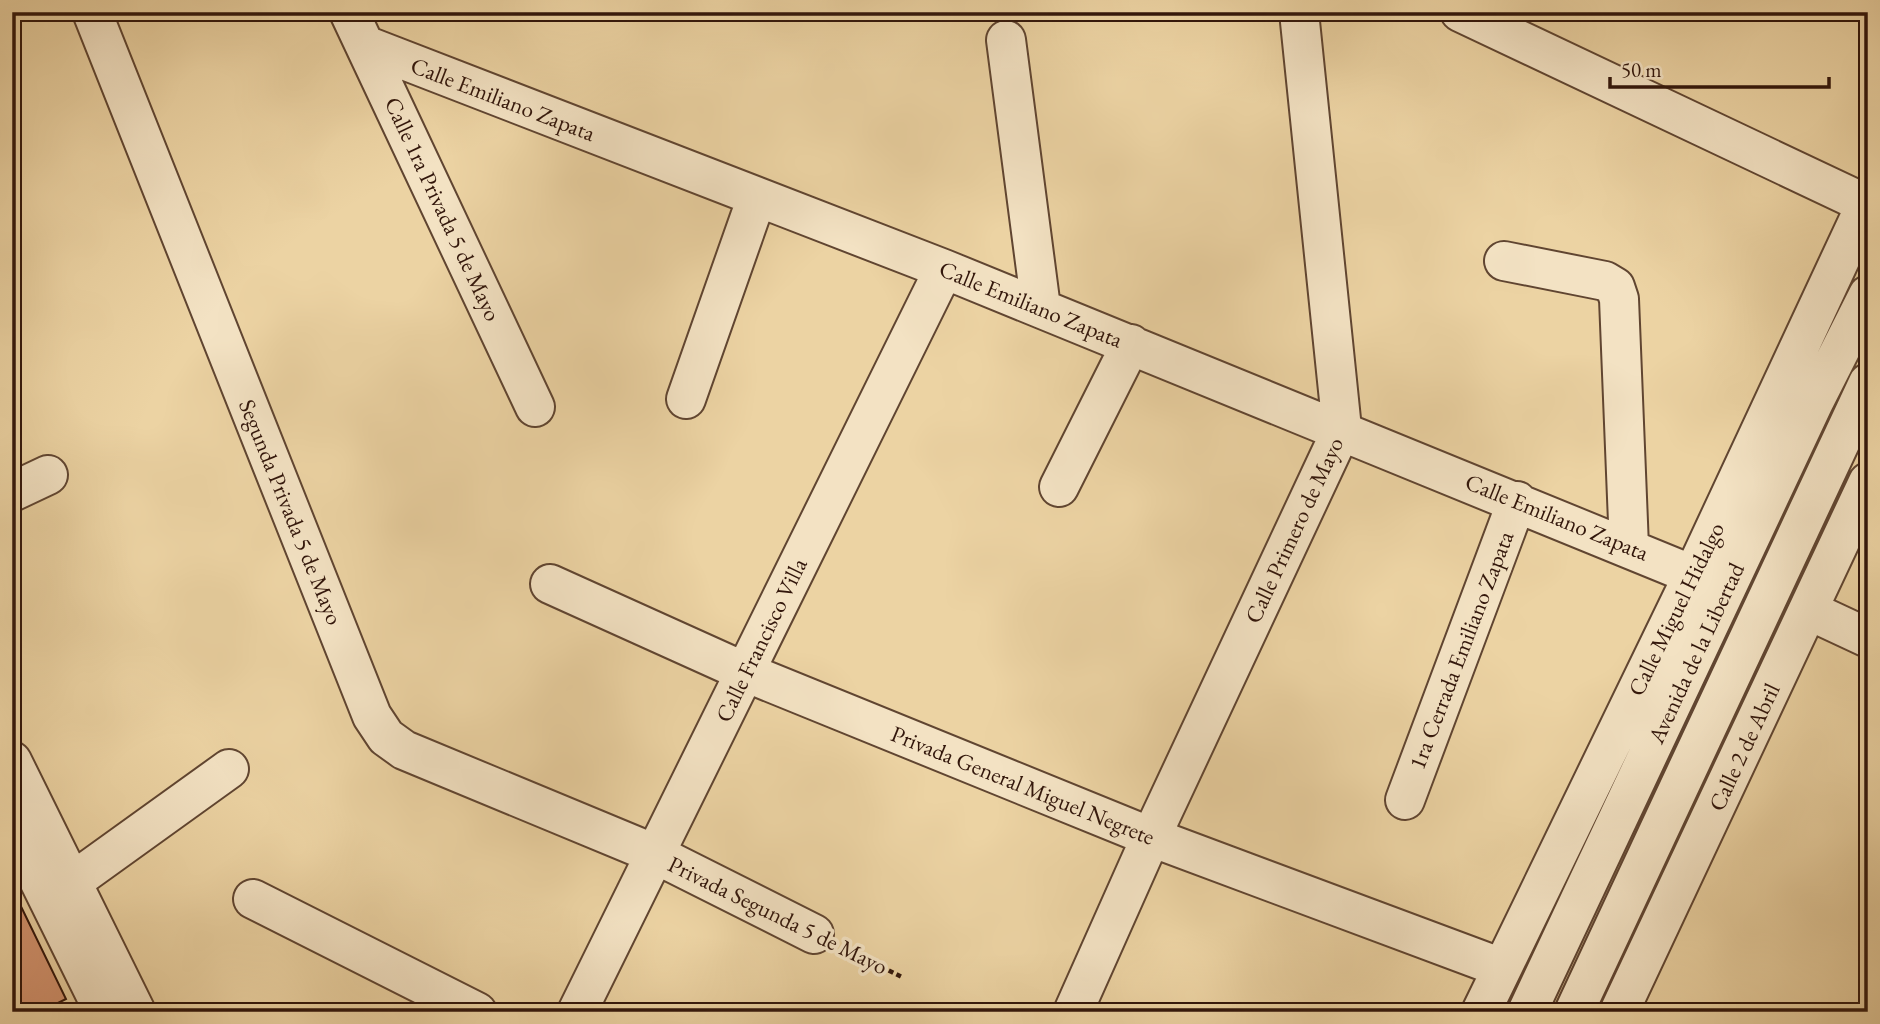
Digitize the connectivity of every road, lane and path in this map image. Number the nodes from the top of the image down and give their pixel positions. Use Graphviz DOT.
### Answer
graph roads {
  1 [pos="92,12"];
  2 [pos="1299,12"];
  3 [pos="1460,12"];
  4 [pos="357,29"];
  5 [pos="1006,40"];
  6 [pos="757,197"];
  7 [pos="1867,204"];
  8 [pos="1504,261"];
  9 [pos="944,269"];
  10 [pos="1868,295"];
  11 [pos="1041,308"];
  12 [pos="1131,344"];
  13 [pos="1868,383"];
  14 [pos="686,399"];
  15 [pos="1814,402"];
  16 [pos="536,407"];
  17 [pos="1850,420"];
  18 [pos="1342,429"];
  19 [pos="48,475"];
  20 [pos="1868,482"];
  21 [pos="1059,487"];
  22 [pos="12,492"];
  23 [pos="1517,501"];
  24 [pos="1629,547"];
  25 [pos="1693,575"];
  26 [pos="551,584"];
  27 [pos="1808,610"];
  28 [pos="1868,638"];
  29 [pos="745,672"];
  30 [pos="12,761"];
  31 [pos="229,769"];
  32 [pos="1405,800"];
  33 [pos="12,826"];
  34 [pos="1151,837"];
  35 [pos="655,854"];
  36 [pos="72,881"];
  37 [pos="253,900"];
  38 [pos="814,934"];
  39 [pos="1502,968"];
  40 [pos="902,977"];
  41 [pos="103,1012"];
  42 [pos="136,1012"];
  43 [pos="477,1012"];
  44 [pos="577,1012"];
  45 [pos="1073,1012"];
  46 [pos="1481,1012"];
  47 [pos="1527,1012"];
  48 [pos="1574,1012"];
  49 [pos="1619,1012"];
  1 -- 35 [label="street, Segunda Privada 5 de Mayo"];
  2 -- 18 [label="street, Calle Primero de Mayo"];
  3 -- 7 [label="street"];
  4 -- 6 [label="street, Calle Emiliano Zapata"];
  4 -- 16 [label="street, Calle 1ra Privada 5 de Mayo"];
  5 -- 11 [label="street"];
  6 -- 9 [label="street, Calle Emiliano Zapata"];
  6 -- 14 [label="street"];
  7 -- 25 [label="street, Calle Miguel Hidalgo"];
  8 -- 24 [label="street"];
  9 -- 11 [label="street, Calle Emiliano Zapata"];
  9 -- 29 [label="street, Calle Francisco Villa"];
  10 -- 15 [label="street, Avenida de la Libertad"];
  11 -- 12 [label="street, Calle Emiliano Zapata"];
  12 -- 18 [label="street, Calle Emiliano Zapata"];
  12 -- 21 [label="street"];
  13 -- 17 [label="street, Avenida de la Libertad"];
  15 -- 17 [label="street"];
  15 -- 47 [label="street, Avenida de la Libertad"];
  17 -- 48 [label="street, Avenida de la Libertad"];
  18 -- 23 [label="street, Calle Emiliano Zapata"];
  18 -- 34 [label="street, Calle Primero de Mayo"];
  19 -- 22 [label="street"];
  20 -- 27 [label="street, Calle 2 de Abril"];
  23 -- 24 [label="street, Calle Emiliano Zapata"];
  23 -- 32 [label="street, 1ra Cerrada Emiliano Zapata"];
  24 -- 25 [label="street, Calle Emiliano Zapata"];
  25 -- 39 [label="street, Calle Miguel Hidalgo"];
  26 -- 29 [label="street, Privada General Miguel Negrete"];
  27 -- 28 [label="street"];
  27 -- 49 [label="street, Calle 2 de Abril"];
  29 -- 34 [label="street, Privada General Miguel Negrete"];
  29 -- 35 [label="street, Calle Francisco Villa"];
  30 -- 36 [label="street"];
  31 -- 36 [label="street"];
  33 -- 41 [label="street"];
  34 -- 39 [label="street, Privada General Miguel Negrete"];
  34 -- 45 [label="street, Calle Primero de Mayo"];
  35 -- 38 [label="street, Privada Segunda 5 de Mayo"];
  35 -- 44 [label="street, Calle Francisco Villa"];
  36 -- 42 [label="street"];
  37 -- 43 [label="street"];
  38 -- 40 [label="path, Privada Segunda 5 de Mayo"];
  39 -- 46 [label="street, Calle Miguel Hidalgo"];
}
